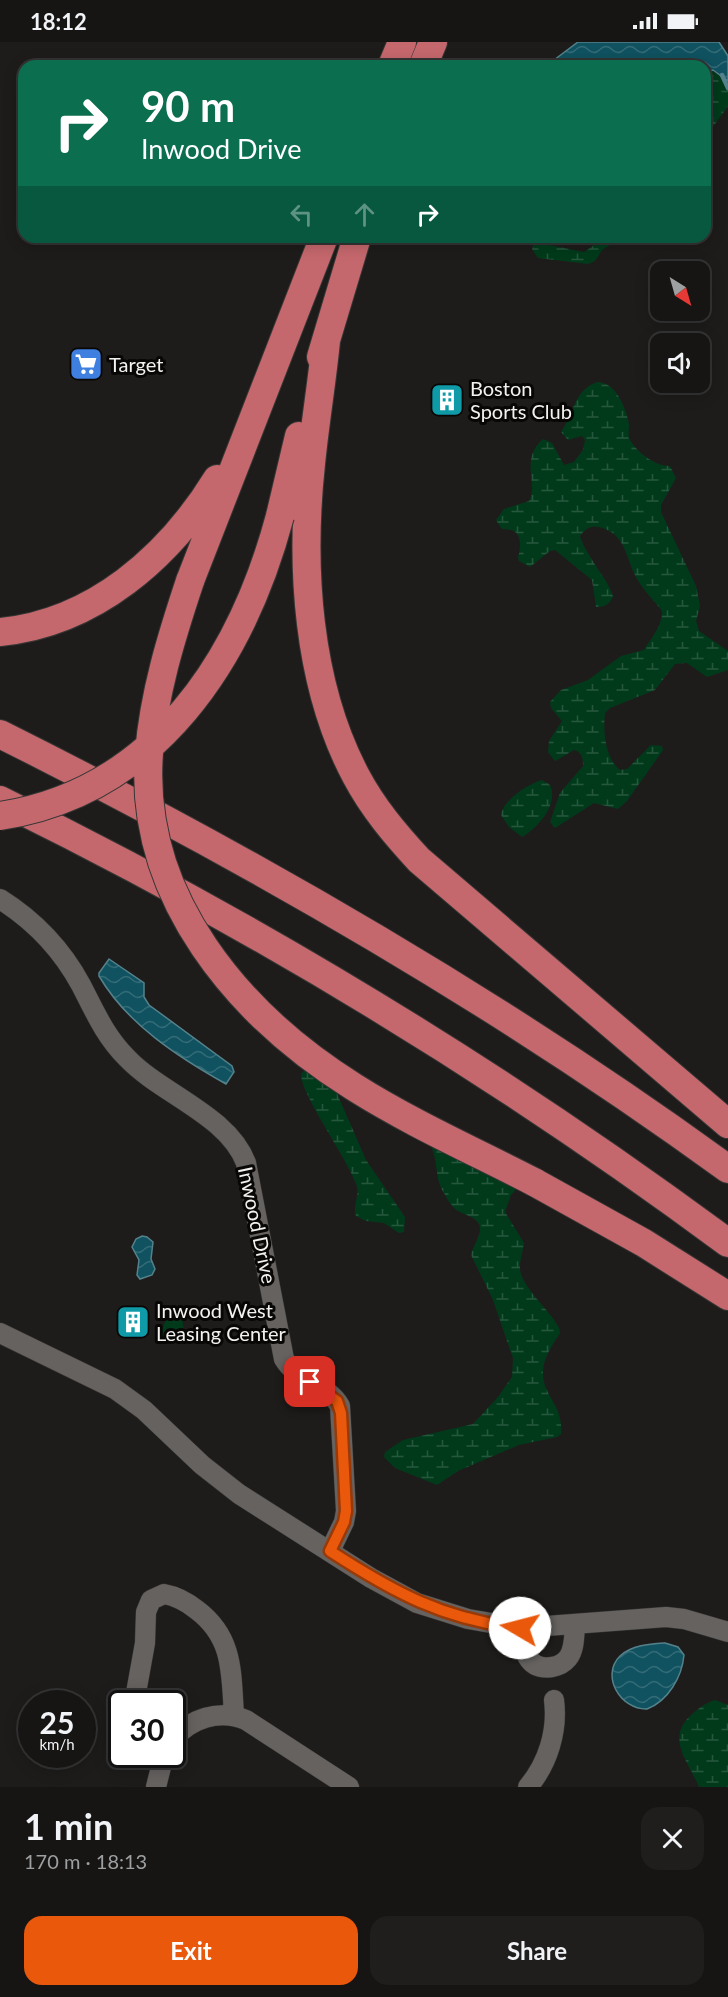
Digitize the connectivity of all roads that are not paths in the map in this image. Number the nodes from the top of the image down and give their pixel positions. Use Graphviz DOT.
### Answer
graph roads {
  1 [pos="402,42"];
  2 [pos="433,42"];
  3 [pos="394,60"];
  4 [pos="426,60"];
  5 [pos="322,243"];
  6 [pos="355,243"];
  7 [pos="326,341"];
  8 [pos="259,401"];
  9 [pos="0,632"];
  10 [pos="0,734"];
  11 [pos="0,801"];
  12 [pos="0,816"];
  13 [pos="0,899"];
  14 [pos="728,1124"];
  15 [pos="728,1169"];
  16 [pos="728,1243"];
  17 [pos="728,1296"];
  18 [pos="0,1333"];
  19 [pos="330,1551"];
  20 [pos="575,1624"];
  21 [pos="520,1628"];
  22 [pos="728,1632"];
  23 [pos="137,1690"];
  24 [pos="554,1700"];
  25 [pos="234,1715"];
  26 [pos="186,1728"];
  27 [pos="161,1768"];
  28 [pos="156,1787"];
  29 [pos="349,1787"];
  30 [pos="528,1787"];
  1 -- 3 [label="highway"];
  2 -- 4 [label="highway"];
  5 -- 8 [label="highway"];
  6 -- 7 [label="highway"];
  7 -- 12 [label="highway, bridge"];
  7 -- 14 [label="highway"];
  8 -- 9 [label="highway"];
  8 -- 17 [label="highway, bridge"];
  10 -- 15 [label="highway"];
  11 -- 16 [label="highway"];
  13 -- 19 [label="street, Inwood Drive"];
  18 -- 19 [label="street"];
  19 -- 21 [label="street"];
  20 -- 21 [label="street"];
  20 -- 21 [label="street"];
  20 -- 22 [label="street"];
  23 -- 25 [label="street"];
  24 -- 30 [label="street"];
  25 -- 26 [label="street"];
  25 -- 29 [label="street"];
  27 -- 28 [label="street"];
}
